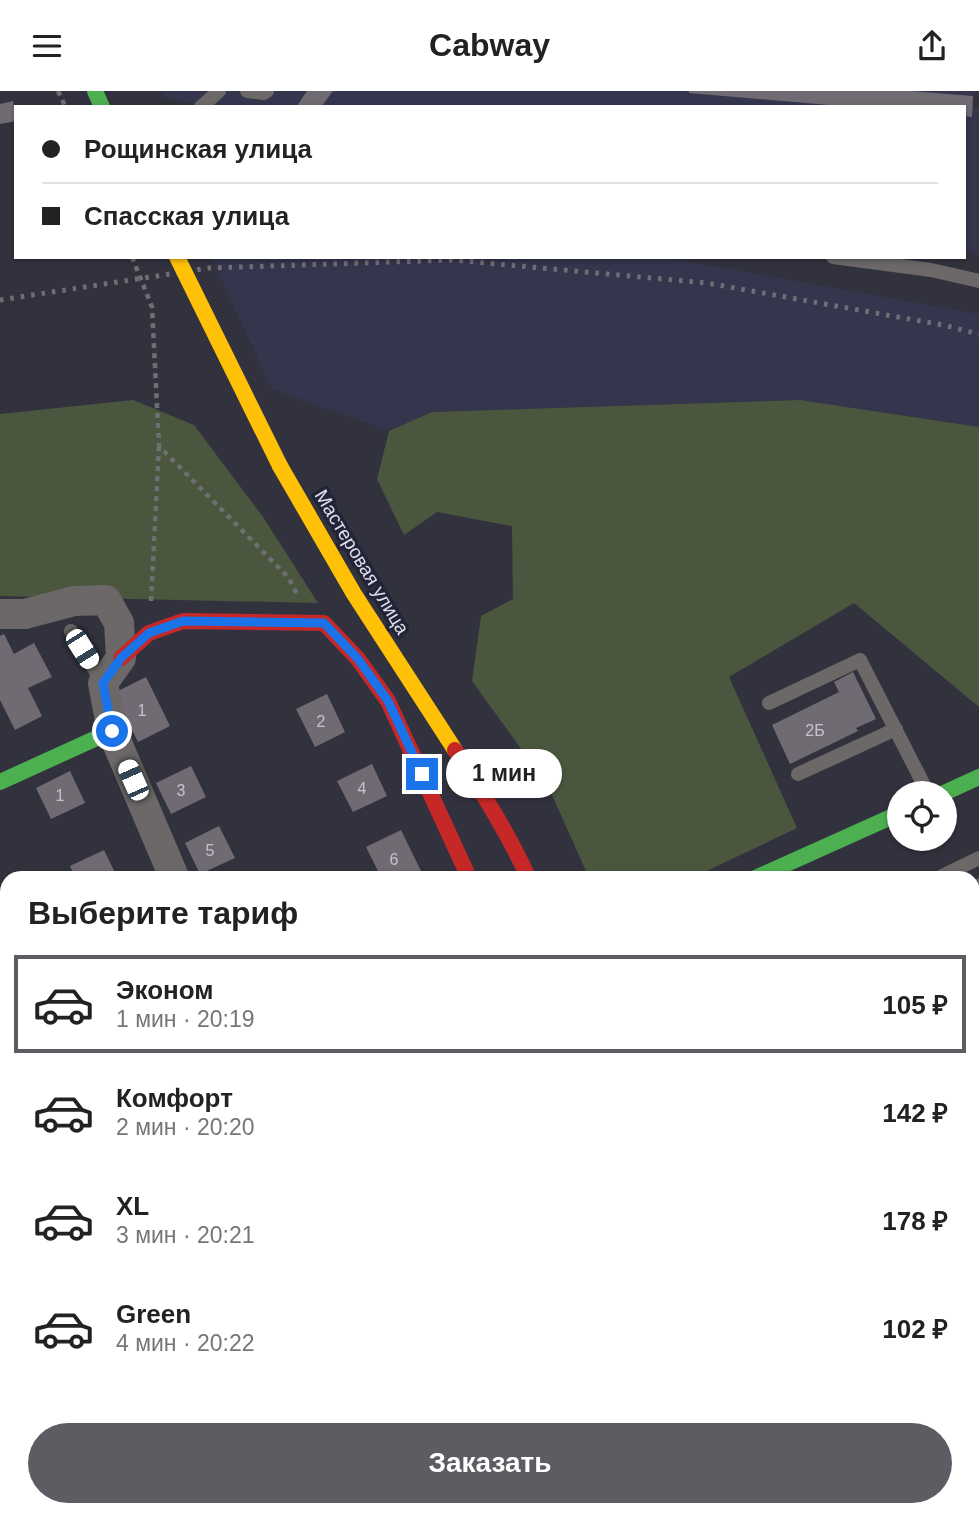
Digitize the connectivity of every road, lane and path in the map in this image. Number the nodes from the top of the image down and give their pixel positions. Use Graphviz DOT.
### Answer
graph roads {
  1 [pos="219,91"];
  2 [pos="247,91"];
  3 [pos="267,91"];
  4 [pos="203,105"];
  5 [pos="133,259"];
  6 [pos="178,259"];
  7 [pos="861,259"];
  8 [pos="930,264"];
  9 [pos="979,281"];
  10 [pos="159,446"];
  11 [pos="0,614"];
  12 [pos="311,623"];
  13 [pos="71,631"];
  14 [pos="149,633"];
  15 [pos="121,658"];
  16 [pos="103,683"];
  17 [pos="769,703"];
  18 [pos="896,729"];
  19 [pos="112,731"];
  20 [pos="798,774"];
  21 [pos="979,777"];
  22 [pos="922,781"];
  23 [pos="0,782"];
  24 [pos="957,787"];
  25 [pos="887,819"];
  26 [pos="979,858"];
  27 [pos="172,871"];
  28 [pos="466,871"];
  29 [pos="525,871"];
  30 [pos="771,871"];
  31 [pos="952,871"];
  1 -- 4 [label="lane"];
  2 -- 3 [label="lane"];
  5 -- 10 [label="path"];
  6 -- 29 [label="main road, Мастеровая улица, bridge"];
  7 -- 8 [label="lane"];
  8 -- 9 [label="lane"];
  10 -- 12 [label="path"];
  10 -- 14 [label="path"];
  11 -- 15 [label="street"];
  12 -- 14 [label="main road"];
  12 -- 28 [label="main road"];
  13 -- 16 [label="lane"];
  14 -- 15 [label="main road"];
  15 -- 16 [label="street"];
  16 -- 19 [label="street"];
  17 -- 18 [label="lane"];
  18 -- 20 [label="lane"];
  18 -- 22 [label="lane"];
  19 -- 23 [label="main road"];
  19 -- 27 [label="street"];
  21 -- 24 [label="main road"];
  25 -- 30 [label="main road"];
  26 -- 31 [label="lane"];
}
